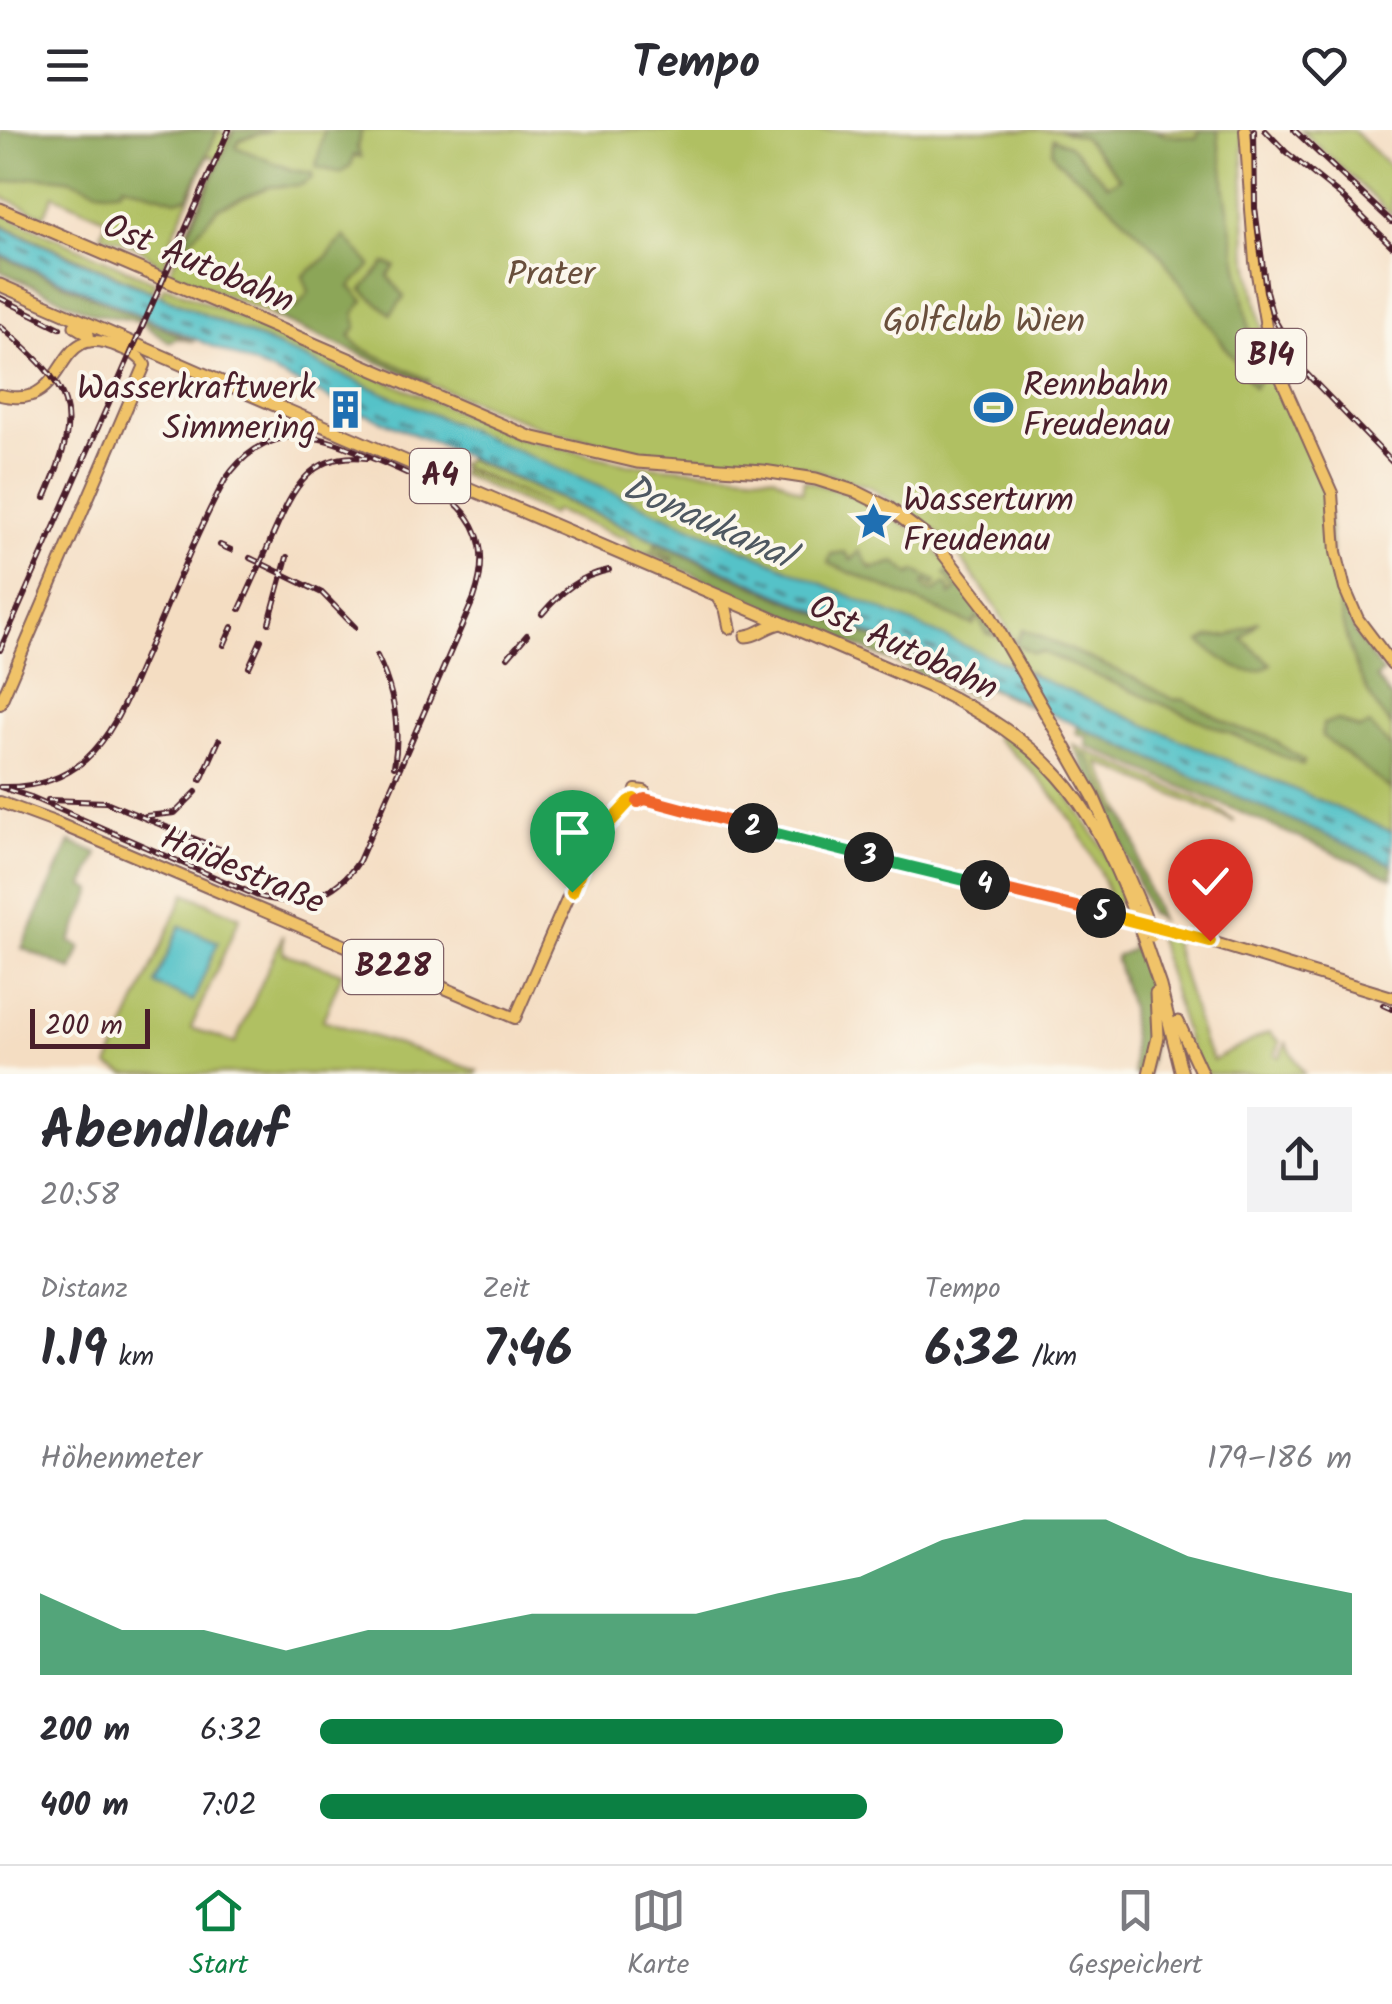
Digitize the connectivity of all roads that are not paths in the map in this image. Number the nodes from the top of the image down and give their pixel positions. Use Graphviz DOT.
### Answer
graph roads {
  1 [pos="1245,130"];
  2 [pos="0,209"];
  3 [pos="0,286"];
  4 [pos="89,341"];
  5 [pos="0,395"];
  6 [pos="718,596"];
  7 [pos="781,623"];
  8 [pos="726,624"];
  9 [pos="746,636"];
  10 [pos="1392,664"];
  11 [pos="0,704"];
  12 [pos="0,798"];
  13 [pos="1137,908"];
  14 [pos="1147,935"];
  15 [pos="1147,950"];
  16 [pos="1392,996"];
  17 [pos="1178,1022"];
  18 [pos="1149,1074"];
  19 [pos="1182,1074"];
  20 [pos="1190,1074"];
  21 [pos="1202,1074"];
  1 -- 10 [label="main road, B14"];
  2 -- 13 [label="highway, Ost Autobahn / A4"];
  3 -- 4 [label="highway"];
  3 -- 6 [label="highway, Ost Autobahn / A4"];
  4 -- 5 [label="main road"];
  4 -- 11 [label="main road"];
  6 -- 7 [label="highway, Ost Autobahn / A4"];
  6 -- 8 [label="highway"];
  7 -- 9 [label="highway"];
  7 -- 13 [label="highway, Ost Autobahn / A4"];
  12 -- 16 [label="main road, Haidestraße / B228"];
  13 -- 14 [label="highway, A4, bridge"];
  14 -- 15 [label="highway, A4"];
  14 -- 17 [label="highway, A4"];
  15 -- 18 [label="highway"];
  15 -- 19 [label="highway, A4"];
  17 -- 20 [label="highway, A4"];
  17 -- 21 [label="highway"];
}
